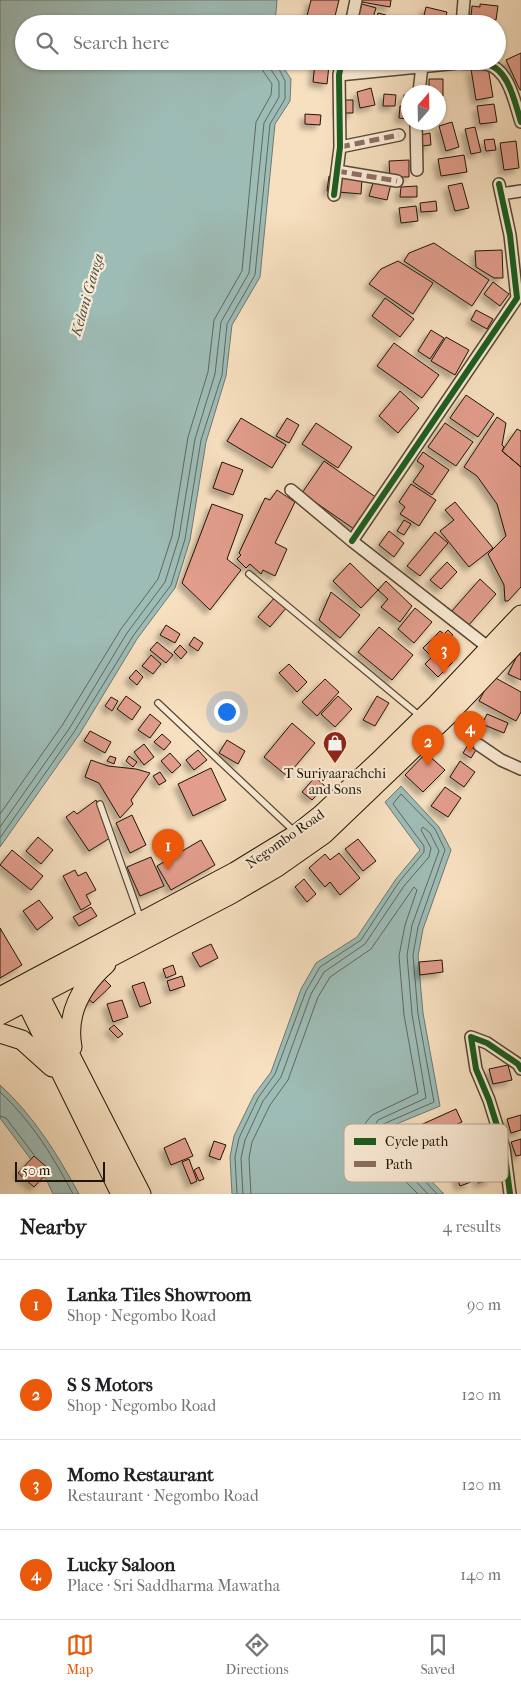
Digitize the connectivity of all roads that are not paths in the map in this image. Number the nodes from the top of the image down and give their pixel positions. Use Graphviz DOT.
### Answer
graph roads {
  1 [pos="356,0"];
  2 [pos="464,0"];
  3 [pos="353,15"];
  4 [pos="463,15"];
  5 [pos="340,70"];
  6 [pos="380,70"];
  7 [pos="422,70"];
  8 [pos="499,70"];
  9 [pos="339,74"];
  10 [pos="420,85"];
  11 [pos="521,122"];
  12 [pos="416,130"];
  13 [pos="399,135"];
  14 [pos="340,147"];
  15 [pos="417,170"];
  16 [pos="337,171"];
  17 [pos="397,181"];
  18 [pos="521,191"];
  19 [pos="334,195"];
  20 [pos="291,490"];
  21 [pos="352,541"];
  22 [pos="249,574"];
  23 [pos="521,615"];
  24 [pos="521,638"];
  25 [pos="490,648"];
  26 [pos="158,703"];
  27 [pos="422,718"];
  28 [pos="479,745"];
  29 [pos="521,769"];
  30 [pos="100,804"];
  31 [pos="296,834"];
  32 [pos="141,920"];
  33 [pos="133,944"];
  34 [pos="29,990"];
  35 [pos="0,997"];
  36 [pos="0,1016"];
  37 [pos="0,1033"];
  38 [pos="76,1063"];
  39 [pos="521,1069"];
  40 [pos="63,1078"];
  41 [pos="497,1124"];
  42 [pos="508,1179"];
  43 [pos="121,1194"];
  44 [pos="141,1194"];
  45 [pos="510,1194"];
  1 -- 3 [label="street"];
  2 -- 4 [label="street"];
  5 -- 9 [label="street"];
  6 -- 9 [label="street"];
  7 -- 10 [label="street"];
  8 -- 11 [label="street"];
  9 -- 14 [label="street"];
  12 -- 15 [label="street"];
  13 -- 14 [label="street"];
  14 -- 16 [label="street"];
  16 -- 17 [label="street"];
  16 -- 19 [label="street"];
  18 -- 21 [label="street"];
  20 -- 21 [label="street"];
  21 -- 25 [label="street"];
  22 -- 27 [label="lane"];
  23 -- 25 [label="highway, Negombo Road"];
  24 -- 33 [label="highway, Negombo Road"];
  25 -- 27 [label="highway, Negombo Road"];
  26 -- 31 [label="lane"];
  27 -- 31 [label="highway, Negombo Road"];
  28 -- 29 [label="street"];
  30 -- 32 [label="lane"];
  31 -- 32 [label="highway, Negombo Road"];
  32 -- 34 [label="highway, Negombo Road"];
  33 -- 34 [label="highway, Negombo Road"];
  33 -- 38 [label="highway"];
  34 -- 35 [label="highway, Negombo Road"];
  34 -- 36 [label="highway, Negombo Road"];
  34 -- 38 [label="highway"];
  34 -- 40 [label="highway"];
  37 -- 40 [label="highway"];
  38 -- 44 [label="highway"];
  39 -- 41 [label="street"];
  40 -- 43 [label="highway"];
  42 -- 45 [label="street"];
}
